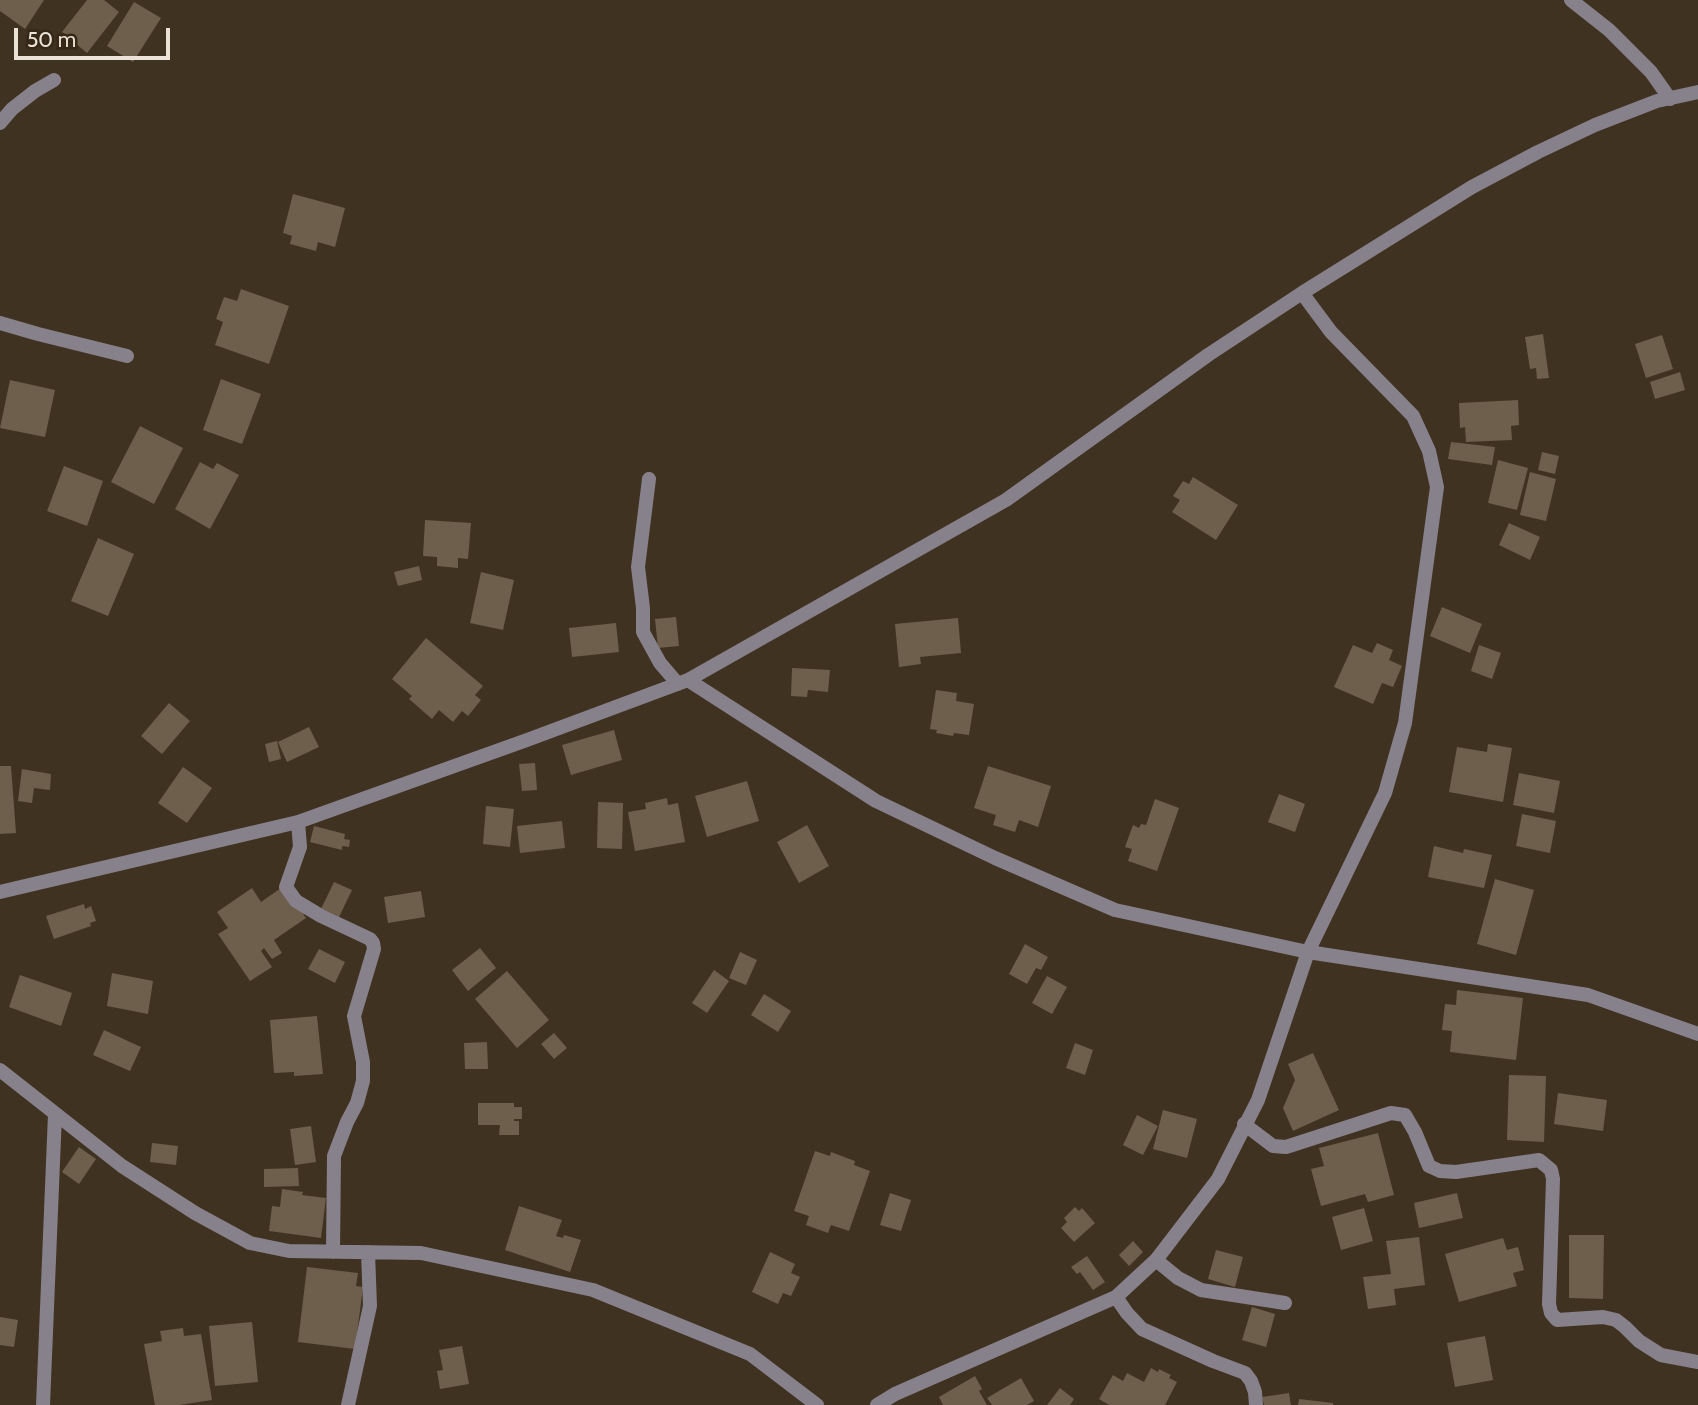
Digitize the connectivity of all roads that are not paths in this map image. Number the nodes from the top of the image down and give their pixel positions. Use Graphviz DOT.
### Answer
graph roads {
  1 [pos="1571,0"];
  2 [pos="54,80"];
  3 [pos="1698,92"];
  4 [pos="1670,99"];
  5 [pos="0,123"];
  6 [pos="1302,293"];
  7 [pos="0,323"];
  8 [pos="127,356"];
  9 [pos="649,480"];
  10 [pos="683,682"];
  11 [pos="298,822"];
  12 [pos="0,892"];
  13 [pos="1308,951"];
  14 [pos="1698,1034"];
  15 [pos="0,1070"];
  16 [pos="55,1114"];
  17 [pos="1244,1124"];
  18 [pos="332,1252"];
  19 [pos="368,1252"];
  20 [pos="1156,1260"];
  21 [pos="1116,1297"];
  22 [pos="1285,1303"];
  23 [pos="1698,1363"];
  24 [pos="43,1405"];
  25 [pos="348,1405"];
  26 [pos="817,1405"];
  27 [pos="877,1405"];
  28 [pos="1256,1405"];
  1 -- 4 [label="street"];
  2 -- 5 [label="street"];
  3 -- 4 [label="street"];
  4 -- 6 [label="street"];
  6 -- 10 [label="street"];
  6 -- 13 [label="street"];
  7 -- 8 [label="street"];
  9 -- 10 [label="street"];
  10 -- 11 [label="street"];
  10 -- 13 [label="street"];
  11 -- 12 [label="street"];
  11 -- 18 [label="street"];
  13 -- 14 [label="street"];
  13 -- 17 [label="street"];
  15 -- 16 [label="street"];
  16 -- 18 [label="street"];
  16 -- 24 [label="street"];
  17 -- 20 [label="street"];
  17 -- 23 [label="street"];
  18 -- 19 [label="street"];
  19 -- 25 [label="street"];
  19 -- 26 [label="street"];
  20 -- 21 [label="street"];
  20 -- 22 [label="street"];
  21 -- 27 [label="street"];
  21 -- 28 [label="street"];
}
